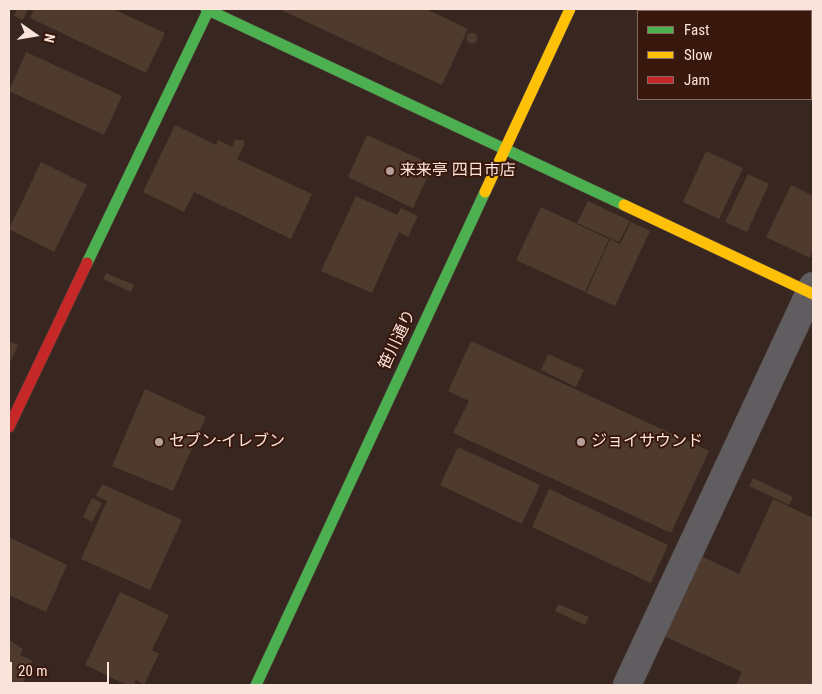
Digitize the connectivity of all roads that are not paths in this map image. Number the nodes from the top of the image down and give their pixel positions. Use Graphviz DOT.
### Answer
graph roads {
  1 [pos="208,9"];
  2 [pos="570,9"];
  3 [pos="504,150"];
  4 [pos="812,291"];
  5 [pos="9,427"];
  6 [pos="256,685"];
  7 [pos="627,685"];
  1 -- 3 [label="street"];
  1 -- 5 [label="street"];
  2 -- 3 [label="street, 笹川通り"];
  3 -- 4 [label="street"];
  3 -- 6 [label="street, 笹川通り"];
  4 -- 7 [label="street"];
}
